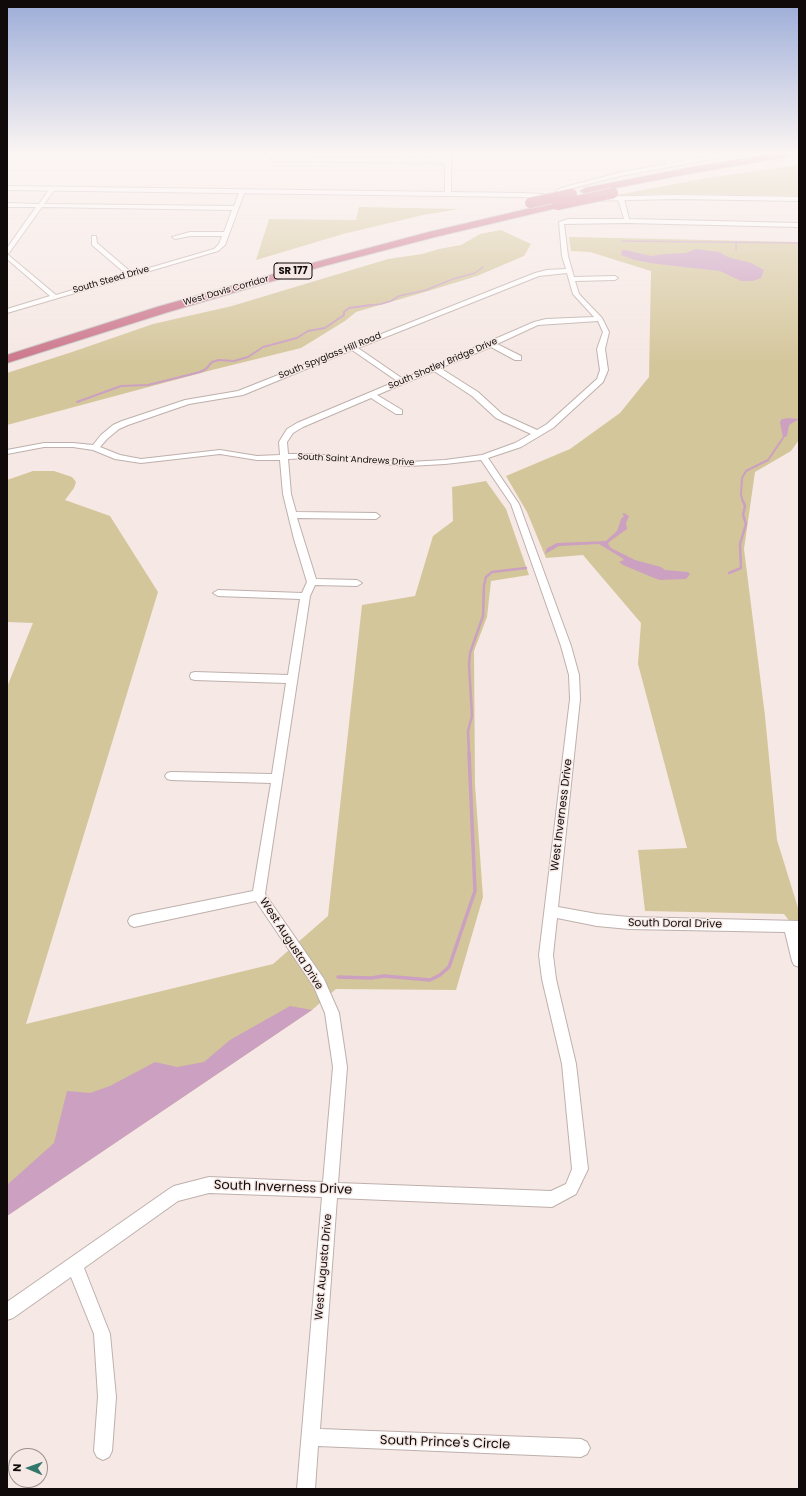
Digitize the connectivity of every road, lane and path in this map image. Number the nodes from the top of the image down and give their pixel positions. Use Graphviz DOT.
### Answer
graph roads {
  1 [pos="25,224"];
  2 [pos="230,224"];
  3 [pos="439,224"];
  4 [pos="471,224"];
  5 [pos="560,224"];
  6 [pos="748,224"];
  7 [pos="799,225"];
  8 [pos="226,234"];
  9 [pos="94,237"];
  10 [pos="175,237"];
  11 [pos="7,252"];
  12 [pos="7,256"];
  13 [pos="10,264"];
  14 [pos="570,272"];
  15 [pos="131,275"];
  16 [pos="615,278"];
  17 [pos="573,279"];
  18 [pos="55,297"];
  19 [pos="7,311"];
  20 [pos="600,319"];
  21 [pos="491,344"];
  22 [pos="7,347"];
  23 [pos="352,347"];
  24 [pos="518,358"];
  25 [pos="7,359"];
  26 [pos="434,368"];
  27 [pos="401,381"];
  28 [pos="372,395"];
  29 [pos="400,412"];
  30 [pos="536,433"];
  31 [pos="95,448"];
  32 [pos="7,452"];
  33 [pos="283,456"];
  34 [pos="483,457"];
  35 [pos="293,515"];
  36 [pos="376,516"];
  37 [pos="312,582"];
  38 [pos="356,583"];
  39 [pos="218,593"];
  40 [pos="305,596"];
  41 [pos="195,676"];
  42 [pos="292,679"];
  43 [pos="171,776"];
  44 [pos="277,779"];
  45 [pos="259,895"];
  46 [pos="551,911"];
  47 [pos="134,921"];
  48 [pos="795,927"];
  49 [pos="799,961"];
  50 [pos="571,1189"];
  51 [pos="330,1190"];
  52 [pos="74,1264"];
  53 [pos="7,1312"];
  54 [pos="310,1437"];
  55 [pos="581,1448"];
  56 [pos="103,1451"];
  57 [pos="306,1489"];
  1 -- 11 [label="street"];
  2 -- 8 [label="street"];
  3 -- 22 [label="highway, West Davis Corridor / SR 177, bridge"];
  4 -- 25 [label="highway, West Davis Corridor / SR 177"];
  5 -- 14 [label="street"];
  6 -- 7 [label="street"];
  8 -- 10 [label="street"];
  8 -- 15 [label="street, South Steed Drive"];
  9 -- 15 [label="street"];
  12 -- 13 [label="street"];
  13 -- 18 [label="street"];
  14 -- 17 [label="street"];
  14 -- 23 [label="street, South Spyglass Hill Road"];
  15 -- 18 [label="street, South Steed Drive"];
  16 -- 17 [label="street"];
  17 -- 20 [label="street"];
  18 -- 19 [label="street, South Steed Drive"];
  20 -- 21 [label="street, South Shotley Bridge Drive"];
  20 -- 30 [label="street, South Saint Andrews Drive"];
  21 -- 24 [label="street"];
  21 -- 26 [label="street, South Shotley Bridge Drive"];
  23 -- 27 [label="street"];
  23 -- 31 [label="street, South Spyglass Hill Road"];
  26 -- 27 [label="street, South Shotley Bridge Drive"];
  26 -- 30 [label="street"];
  27 -- 28 [label="street, South Shotley Bridge Drive"];
  28 -- 29 [label="street"];
  28 -- 33 [label="street, South Shotley Bridge Drive"];
  30 -- 34 [label="street, South Saint Andrews Drive"];
  31 -- 32 [label="street, South Saint Andrews Drive"];
  31 -- 33 [label="street, South Saint Andrews Drive"];
  33 -- 34 [label="street, South Saint Andrews Drive"];
  33 -- 35 [label="street"];
  34 -- 46 [label="street, West Inverness Drive"];
  35 -- 36 [label="street"];
  35 -- 37 [label="street"];
  37 -- 38 [label="street"];
  37 -- 40 [label="street, West Augusta Drive"];
  39 -- 40 [label="street"];
  40 -- 42 [label="street, West Augusta Drive"];
  41 -- 42 [label="street"];
  42 -- 44 [label="street, West Augusta Drive"];
  43 -- 44 [label="street"];
  44 -- 45 [label="street, West Augusta Drive"];
  45 -- 47 [label="street"];
  45 -- 51 [label="street, West Augusta Drive"];
  46 -- 48 [label="street, South Doral Drive"];
  46 -- 50 [label="street, West Inverness Drive"];
  48 -- 49 [label="street"];
  50 -- 51 [label="street, South Inverness Drive"];
  51 -- 52 [label="street, South Inverness Drive"];
  51 -- 54 [label="street, West Augusta Drive"];
  52 -- 53 [label="street, South Inverness Drive"];
  52 -- 56 [label="street"];
  54 -- 55 [label="street, South Prince's Circle"];
  54 -- 57 [label="street, West Augusta Drive"];
}
